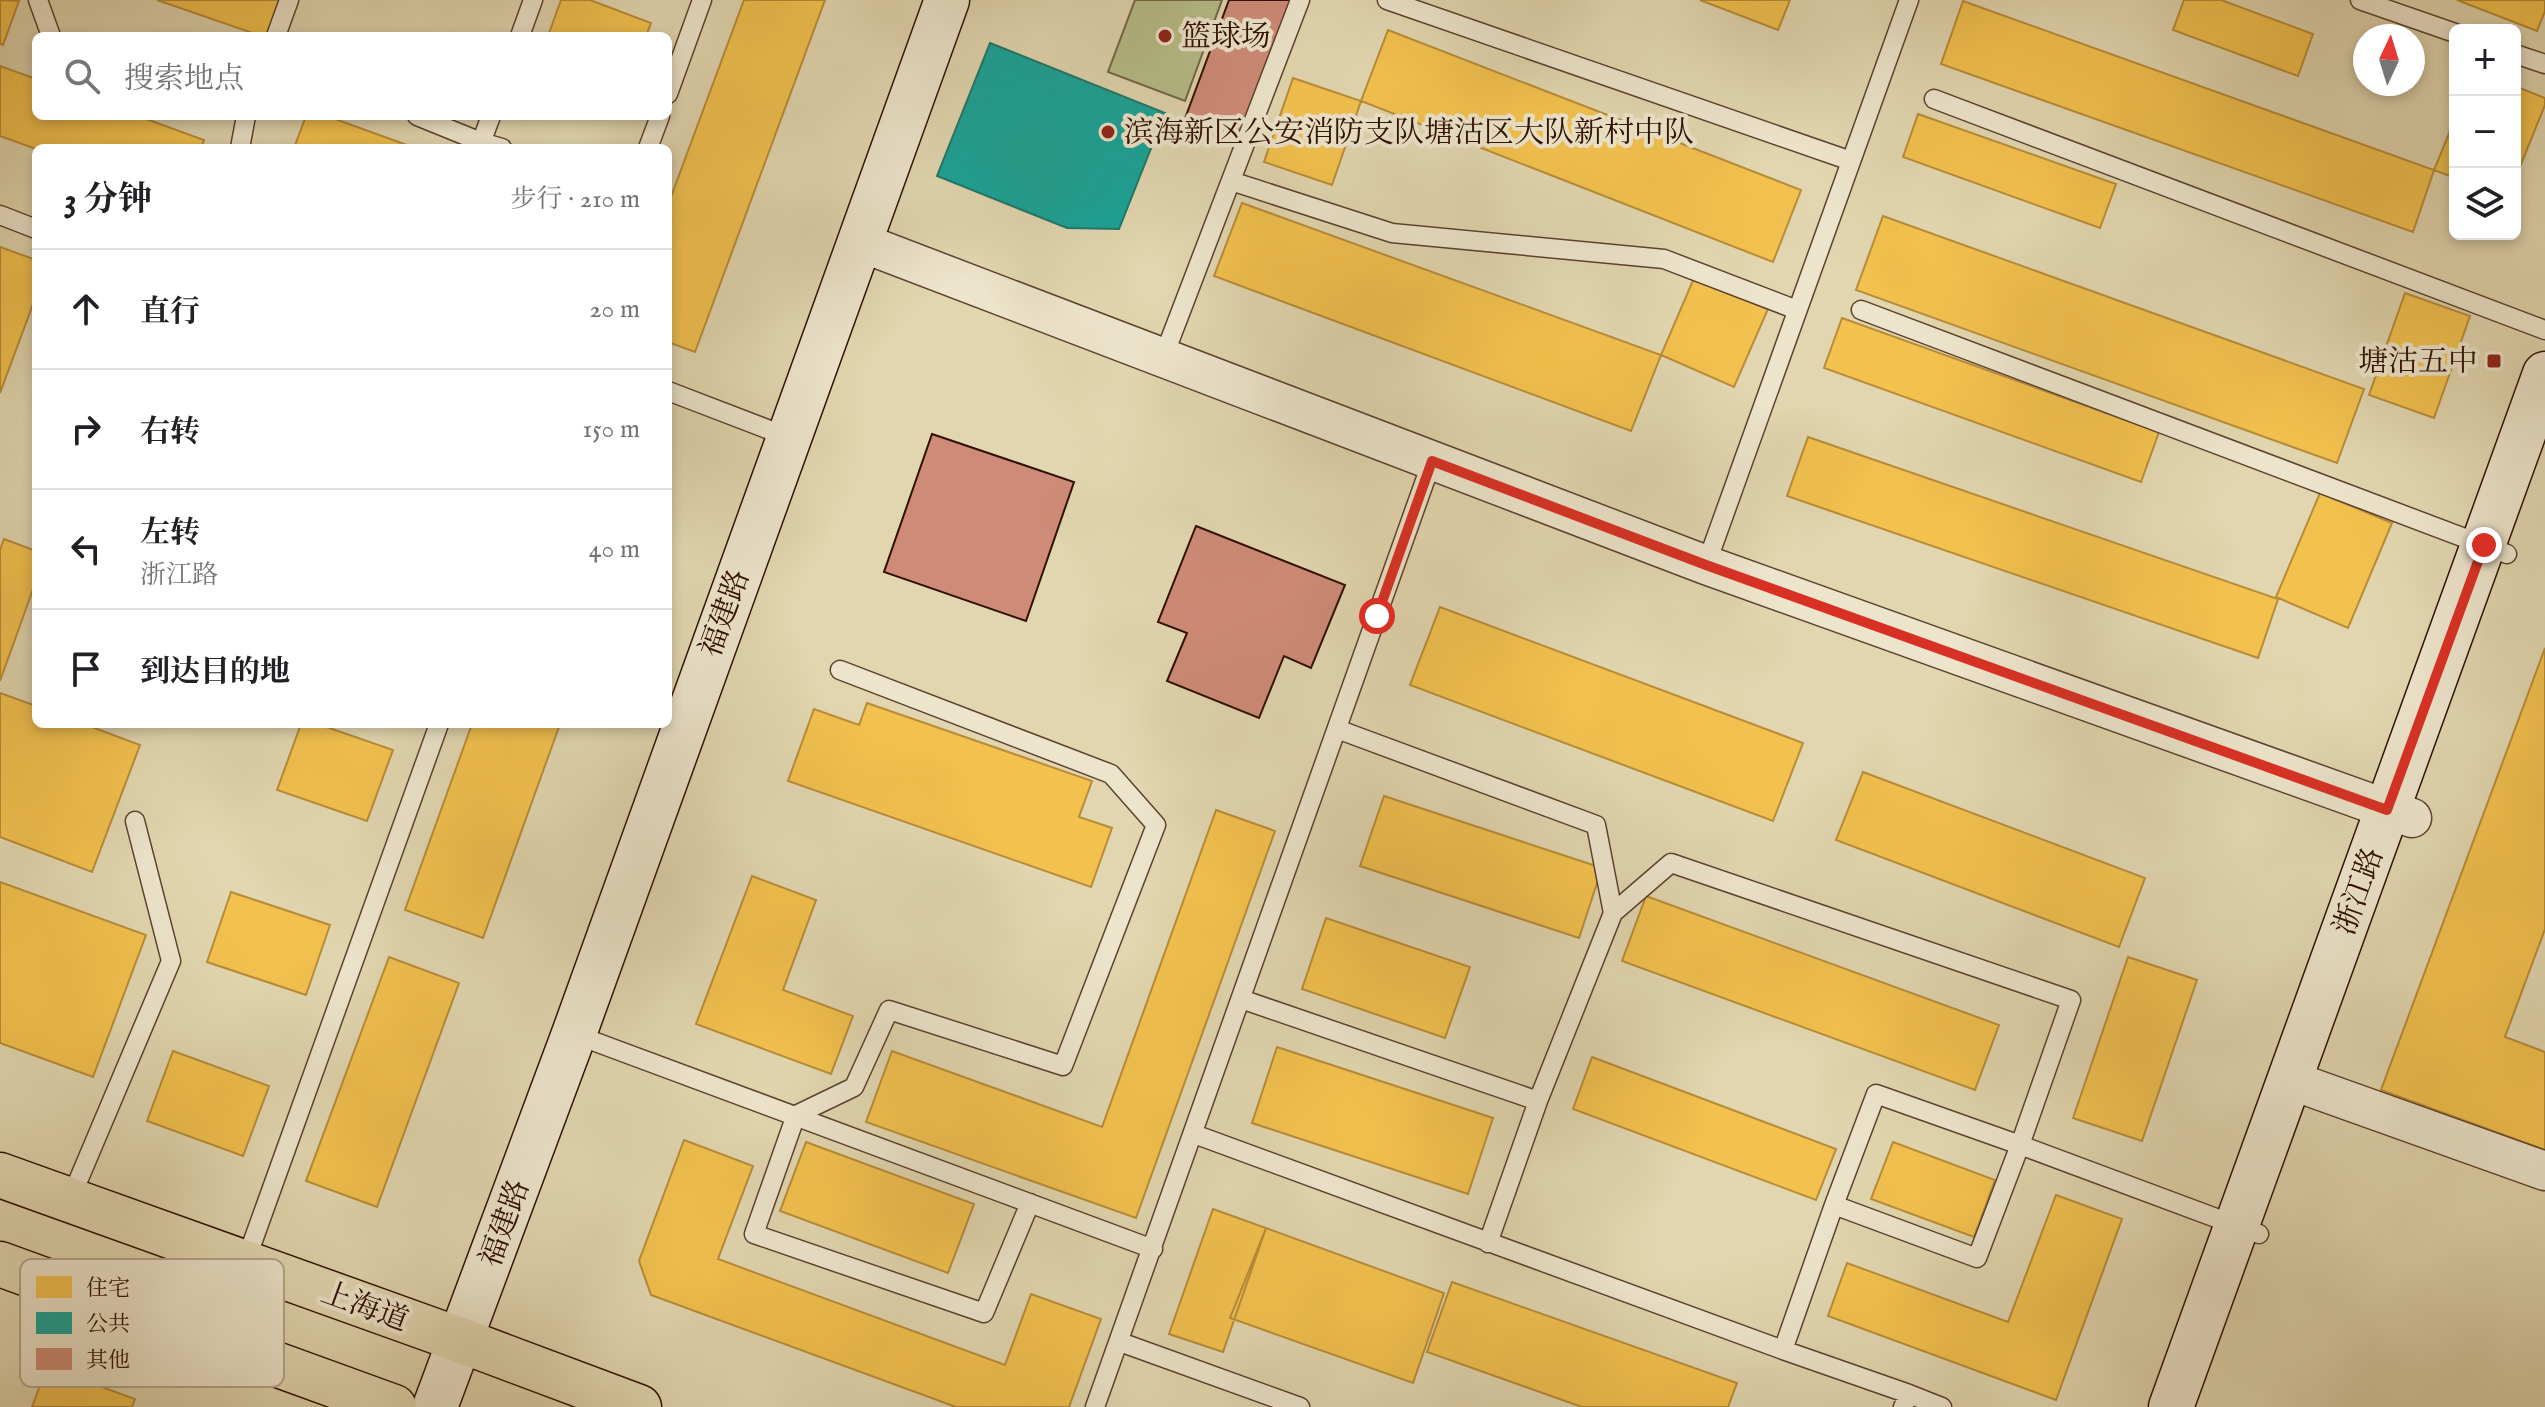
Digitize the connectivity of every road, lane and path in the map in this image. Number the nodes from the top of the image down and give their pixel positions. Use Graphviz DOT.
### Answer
graph roads {
  1 [pos="38,0"];
  2 [pos="289,0"];
  3 [pos="533,0"];
  4 [pos="702,0"];
  5 [pos="915,0"];
  6 [pos="947,0"];
  7 [pos="1300,0"];
  8 [pos="1387,0"];
  9 [pos="1909,0"];
  10 [pos="2360,0"];
  11 [pos="2449,31"];
  12 [pos="50,32"];
  13 [pos="277,32"];
  14 [pos="521,32"];
  15 [pos="2521,56"];
  16 [pos="2545,64"];
  17 [pos="672,83"];
  18 [pos="1934,99"];
  19 [pos="246,120"];
  20 [pos="426,120"];
  21 [pos="489,120"];
  22 [pos="658,120"];
  23 [pos="241,144"];
  24 [pos="478,144"];
  25 [pos="480,144"];
  26 [pos="650,144"];
  27 [pos="1851,161"];
  28 [pos="1231,181"];
  29 [pos="0,215"];
  30 [pos="32,227"];
  31 [pos="860,242"];
  32 [pos="1797,310"];
  33 [pos="1861,310"];
  34 [pos="2545,330"];
  35 [pos="1163,358"];
  36 [pos="2545,374"];
  37 [pos="672,392"];
  38 [pos="775,431"];
  39 [pos="2545,450"];
  40 [pos="1432,461"];
  41 [pos="2496,549"];
  42 [pos="1706,565"];
  43 [pos="840,670"];
  44 [pos="672,676"];
  45 [pos="438,728"];
  46 [pos="653,728"];
  47 [pos="1337,729"];
  48 [pos="2400,814"];
  49 [pos="135,821"];
  50 [pos="1613,913"];
  51 [pos="1241,999"];
  52 [pos="574,1034"];
  53 [pos="2301,1084"];
  54 [pos="1538,1101"];
  55 [pos="796,1115"];
  56 [pos="1194,1134"];
  57 [pos="2020,1145"];
  58 [pos="2545,1171"];
  59 [pos="0,1175"];
  60 [pos="70,1200"];
  61 [pos="1030,1203"];
  62 [pos="1834,1205"];
  63 [pos="2247,1229"];
  64 [pos="1488,1243"];
  65 [pos="1153,1249"];
  66 [pos="234,1259"];
  67 [pos="246,1259"];
  68 [pos="0,1264"];
  69 [pos="20,1271"];
  70 [pos="284,1277"];
  71 [pos="448,1336"];
  72 [pos="1120,1342"];
  73 [pos="1783,1350"];
  74 [pos="284,1367"];
  75 [pos="1906,1401"];
  76 [pos="394,1407"];
  77 [pos="408,1407"];
  78 [pos="435,1407"];
  79 [pos="639,1407"];
  80 [pos="1095,1407"];
  81 [pos="1300,1407"];
  82 [pos="1942,1407"];
  83 [pos="2171,1407"];
  84 [pos="2198,1407"];
  1 -- 12 [label="lane"];
  2 -- 13 [label="lane"];
  3 -- 14 [label="lane"];
  4 -- 17 [label="lane"];
  5 -- 38 [label="street, 福建路"];
  6 -- 31 [label="street, 福建路"];
  7 -- 28 [label="lane"];
  8 -- 27 [label="lane"];
  9 -- 27 [label="lane"];
  10 -- 11 [label="lane"];
  15 -- 16 [label="lane"];
  18 -- 34 [label="lane"];
  19 -- 23 [label="lane"];
  20 -- 24 [label="lane"];
  21 -- 25 [label="lane"];
  22 -- 26 [label="lane"];
  27 -- 32 [label="lane"];
  28 -- 32 [label="lane"];
  28 -- 35 [label="lane"];
  29 -- 30 [label="lane"];
  31 -- 35 [label="street"];
  31 -- 38 [label="street, 福建路"];
  32 -- 42 [label="lane"];
  33 -- 41 [label="lane"];
  35 -- 40 [label="street"];
  36 -- 41 [label="street, 浙江路"];
  37 -- 38 [label="lane"];
  38 -- 44 [label="street, 福建路"];
  38 -- 52 [label="street, 福建路"];
  39 -- 41 [label="street, 浙江路"];
  40 -- 42 [label="street"];
  40 -- 47 [label="lane"];
  41 -- 48 [label="street, 浙江路"];
  42 -- 48 [label="street"];
  43 -- 55 [label="lane"];
  45 -- 67 [label="lane"];
  46 -- 71 [label="street, 福建路"];
  47 -- 50 [label="lane"];
  47 -- 51 [label="lane"];
  48 -- 53 [label="street, 浙江路"];
  49 -- 60 [label="lane"];
  50 -- 54 [label="lane"];
  50 -- 57 [label="lane"];
  51 -- 54 [label="lane"];
  51 -- 56 [label="lane"];
  52 -- 55 [label="lane"];
  52 -- 71 [label="street, 福建路"];
  53 -- 58 [label="street"];
  53 -- 63 [label="street, 浙江路"];
  54 -- 64 [label="lane"];
  55 -- 61 [label="lane"];
  55 -- 61 [label="lane"];
  56 -- 64 [label="lane"];
  56 -- 65 [label="lane"];
  57 -- 62 [label="lane"];
  57 -- 62 [label="lane"];
  57 -- 63 [label="lane"];
  59 -- 60 [label="main road, 上海道"];
  60 -- 66 [label="main road, 上海道"];
  61 -- 65 [label="lane"];
  62 -- 73 [label="lane"];
  63 -- 83 [label="street, 浙江路"];
  63 -- 84 [label="street, 浙江路"];
  64 -- 73 [label="lane"];
  65 -- 72 [label="lane"];
  68 -- 69 [label="main road"];
  70 -- 71 [label="main road, 上海道"];
  71 -- 77 [label="street, 福建路"];
  71 -- 78 [label="street, 福建路"];
  71 -- 79 [label="main road, 上海道"];
  72 -- 80 [label="lane"];
  72 -- 81 [label="lane"];
  73 -- 75 [label="lane"];
  74 -- 76 [label="main road"];
  75 -- 82 [label="lane"];
}
